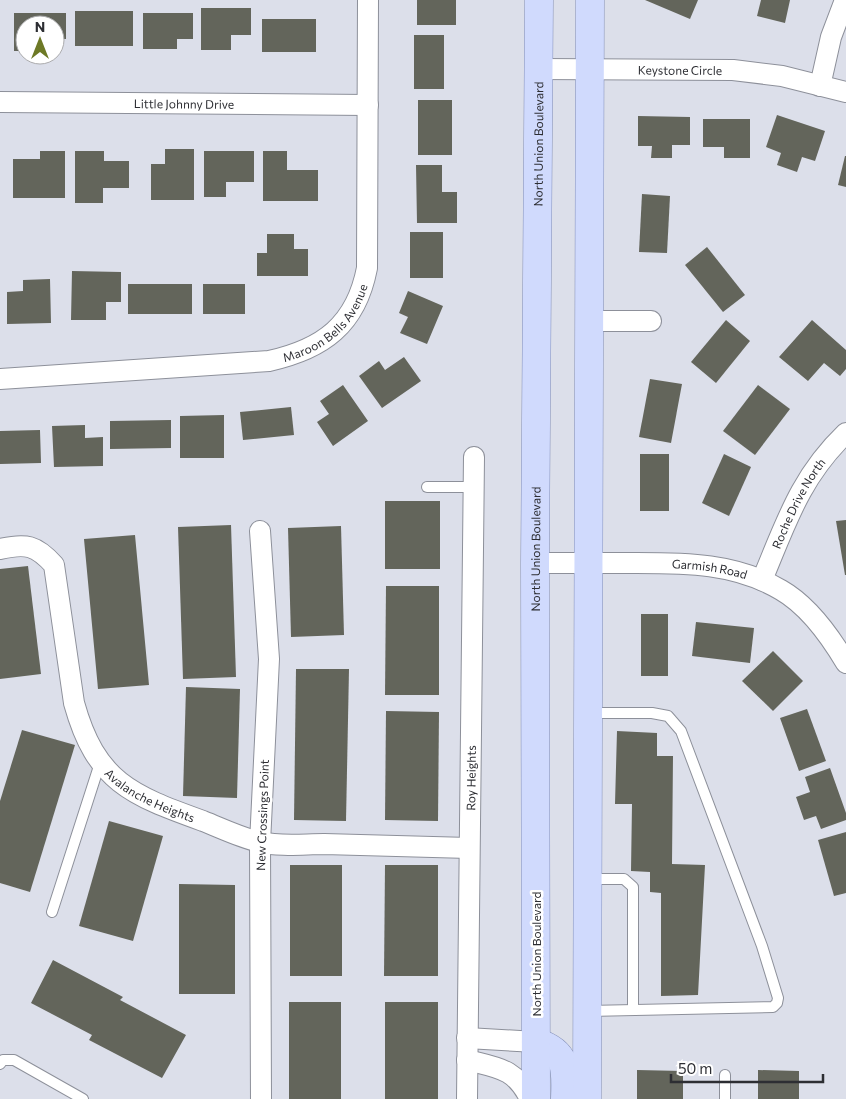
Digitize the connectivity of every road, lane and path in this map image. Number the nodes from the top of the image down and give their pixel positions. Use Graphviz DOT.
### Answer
graph roads {
  1 [pos="368,0"];
  2 [pos="539,0"];
  3 [pos="590,0"];
  4 [pos="846,0"];
  5 [pos="539,69"];
  6 [pos="591,69"];
  7 [pos="820,86"];
  8 [pos="846,92"];
  9 [pos="0,102"];
  10 [pos="368,105"];
  11 [pos="591,321"];
  12 [pos="651,321"];
  13 [pos="0,379"];
  14 [pos="846,433"];
  15 [pos="474,457"];
  16 [pos="427,487"];
  17 [pos="473,487"];
  18 [pos="260,531"];
  19 [pos="0,549"];
  20 [pos="536,563"];
  21 [pos="589,563"];
  22 [pos="762,580"];
  23 [pos="846,663"];
  24 [pos="588,713"];
  25 [pos="100,763"];
  26 [pos="260,843"];
  27 [pos="469,848"];
  28 [pos="588,880"];
  29 [pos="52,912"];
  30 [pos="633,1010"];
  31 [pos="587,1011"];
  32 [pos="467,1038"];
  33 [pos="536,1042"];
  34 [pos="467,1060"];
  35 [pos="0,1064"];
  36 [pos="724,1075"];
  37 [pos="83,1099"];
  38 [pos="261,1099"];
  39 [pos="467,1099"];
  40 [pos="530,1099"];
  41 [pos="536,1099"];
  42 [pos="566,1099"];
  43 [pos="587,1099"];
  44 [pos="725,1099"];
  1 -- 10 [label="street, Maroon Bells Avenue"];
  2 -- 5 [label="main road, North Union Boulevard"];
  3 -- 6 [label="main road"];
  4 -- 7 [label="street"];
  5 -- 6 [label="street, Keystone Circle"];
  5 -- 20 [label="main road, North Union Boulevard"];
  6 -- 7 [label="street, Keystone Circle"];
  6 -- 11 [label="main road"];
  7 -- 8 [label="street, Keystone Circle"];
  9 -- 10 [label="street, Little Johnny Drive"];
  10 -- 13 [label="street, Maroon Bells Avenue"];
  11 -- 12 [label="street"];
  11 -- 21 [label="main road"];
  14 -- 22 [label="street, Roche Drive North"];
  15 -- 17 [label="street, Roy Heights"];
  16 -- 17 [label="lane"];
  17 -- 27 [label="street, Roy Heights"];
  18 -- 26 [label="street, New Crossings Point"];
  19 -- 25 [label="street, Avalanche Heights"];
  20 -- 21 [label="street, Garmish Road"];
  20 -- 33 [label="main road, North Union Boulevard"];
  21 -- 22 [label="street, Garmish Road"];
  21 -- 24 [label="main road"];
  22 -- 23 [label="street, Garmish Road"];
  24 -- 28 [label="main road"];
  24 -- 30 [label="lane"];
  25 -- 26 [label="street, Avalanche Heights"];
  25 -- 29 [label="lane"];
  26 -- 27 [label="street, Avalanche Heights"];
  26 -- 38 [label="street, New Crossings Point"];
  27 -- 32 [label="street, Roy Heights"];
  28 -- 30 [label="lane"];
  28 -- 31 [label="main road"];
  30 -- 31 [label="lane"];
  31 -- 43 [label="main road"];
  32 -- 33 [label="street"];
  32 -- 34 [label="street, Roy Heights"];
  33 -- 41 [label="main road, North Union Boulevard"];
  33 -- 42 [label="main road"];
  34 -- 39 [label="street, Roy Heights"];
  34 -- 40 [label="street"];
  35 -- 37 [label="lane"];
  36 -- 44 [label="lane"];
}
